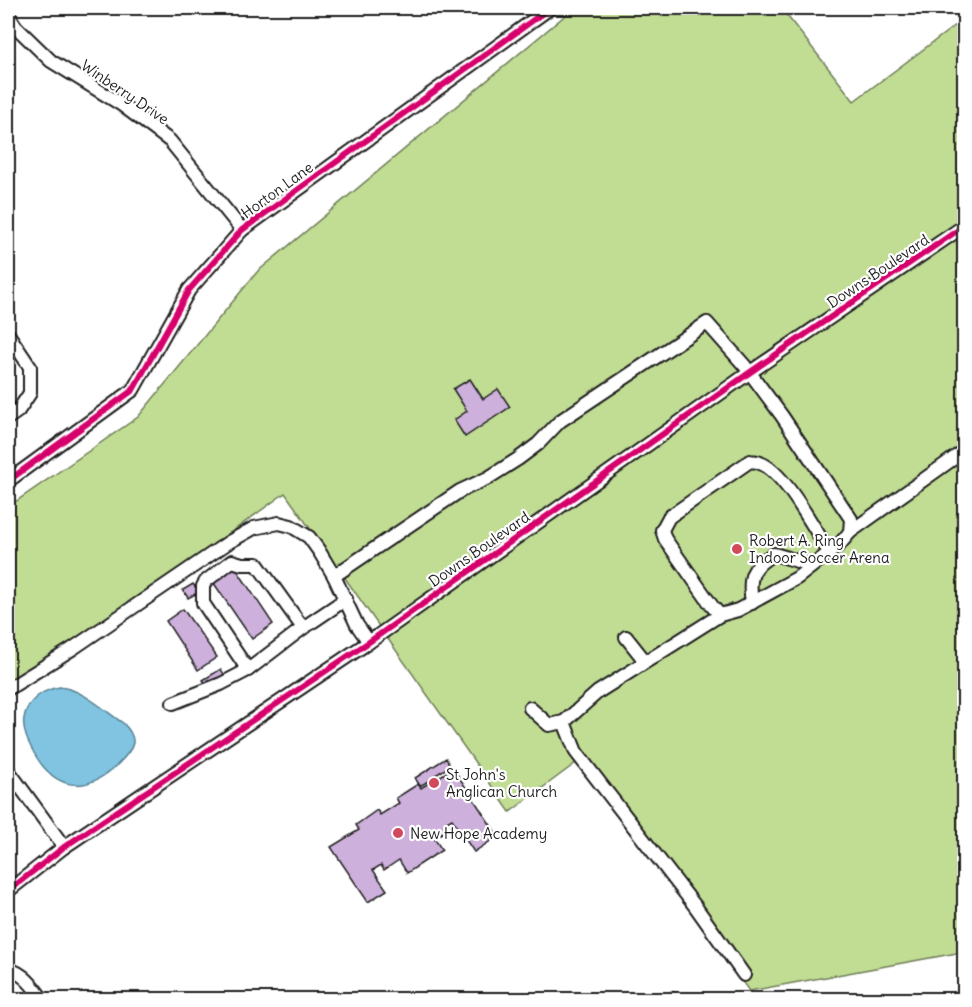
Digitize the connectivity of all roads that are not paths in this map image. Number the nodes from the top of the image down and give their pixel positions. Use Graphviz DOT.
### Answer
graph roads {
  1 [pos="550,8"];
  2 [pos="8,15"];
  3 [pos="964,226"];
  4 [pos="242,230"];
  5 [pos="8,334"];
  6 [pos="748,373"];
  7 [pos="8,418"];
  8 [pos="963,455"];
  9 [pos="8,481"];
  10 [pos="850,532"];
  11 [pos="830,552"];
  12 [pos="812,566"];
  13 [pos="334,576"];
  14 [pos="345,599"];
  15 [pos="752,603"];
  16 [pos="720,615"];
  17 [pos="303,628"];
  18 [pos="626,637"];
  19 [pos="369,642"];
  20 [pos="645,661"];
  21 [pos="248,670"];
  22 [pos="8,689"];
  23 [pos="172,703"];
  24 [pos="530,708"];
  25 [pos="564,722"];
  26 [pos="8,770"];
  27 [pos="63,847"];
  28 [pos="8,891"];
  29 [pos="8,969"];
  30 [pos="744,975"];
  31 [pos="43,999"];
  1 -- 4 [label="street, Horton Lane"];
  2 -- 4 [label="street, Winberry Drive"];
  3 -- 6 [label="street, Downs Boulevard"];
  4 -- 9 [label="street, Horton Lane"];
  5 -- 7 [label="street"];
  6 -- 10 [label="street"];
  6 -- 13 [label="street"];
  6 -- 19 [label="street, Downs Boulevard"];
  8 -- 10 [label="street"];
  10 -- 11 [label="street"];
  11 -- 12 [label="street"];
  11 -- 16 [label="street"];
  12 -- 15 [label="street"];
  12 -- 15 [label="street"];
  13 -- 14 [label="street"];
  13 -- 22 [label="street"];
  14 -- 17 [label="street"];
  14 -- 19 [label="street"];
  15 -- 16 [label="street"];
  16 -- 20 [label="street"];
  17 -- 21 [label="street"];
  17 -- 21 [label="street"];
  18 -- 20 [label="street"];
  19 -- 27 [label="street, Downs Boulevard"];
  20 -- 25 [label="street"];
  21 -- 23 [label="street"];
  24 -- 25 [label="street"];
  25 -- 30 [label="street"];
  26 -- 27 [label="street"];
  27 -- 28 [label="street, Downs Boulevard"];
  29 -- 31 [label="street"];
}
